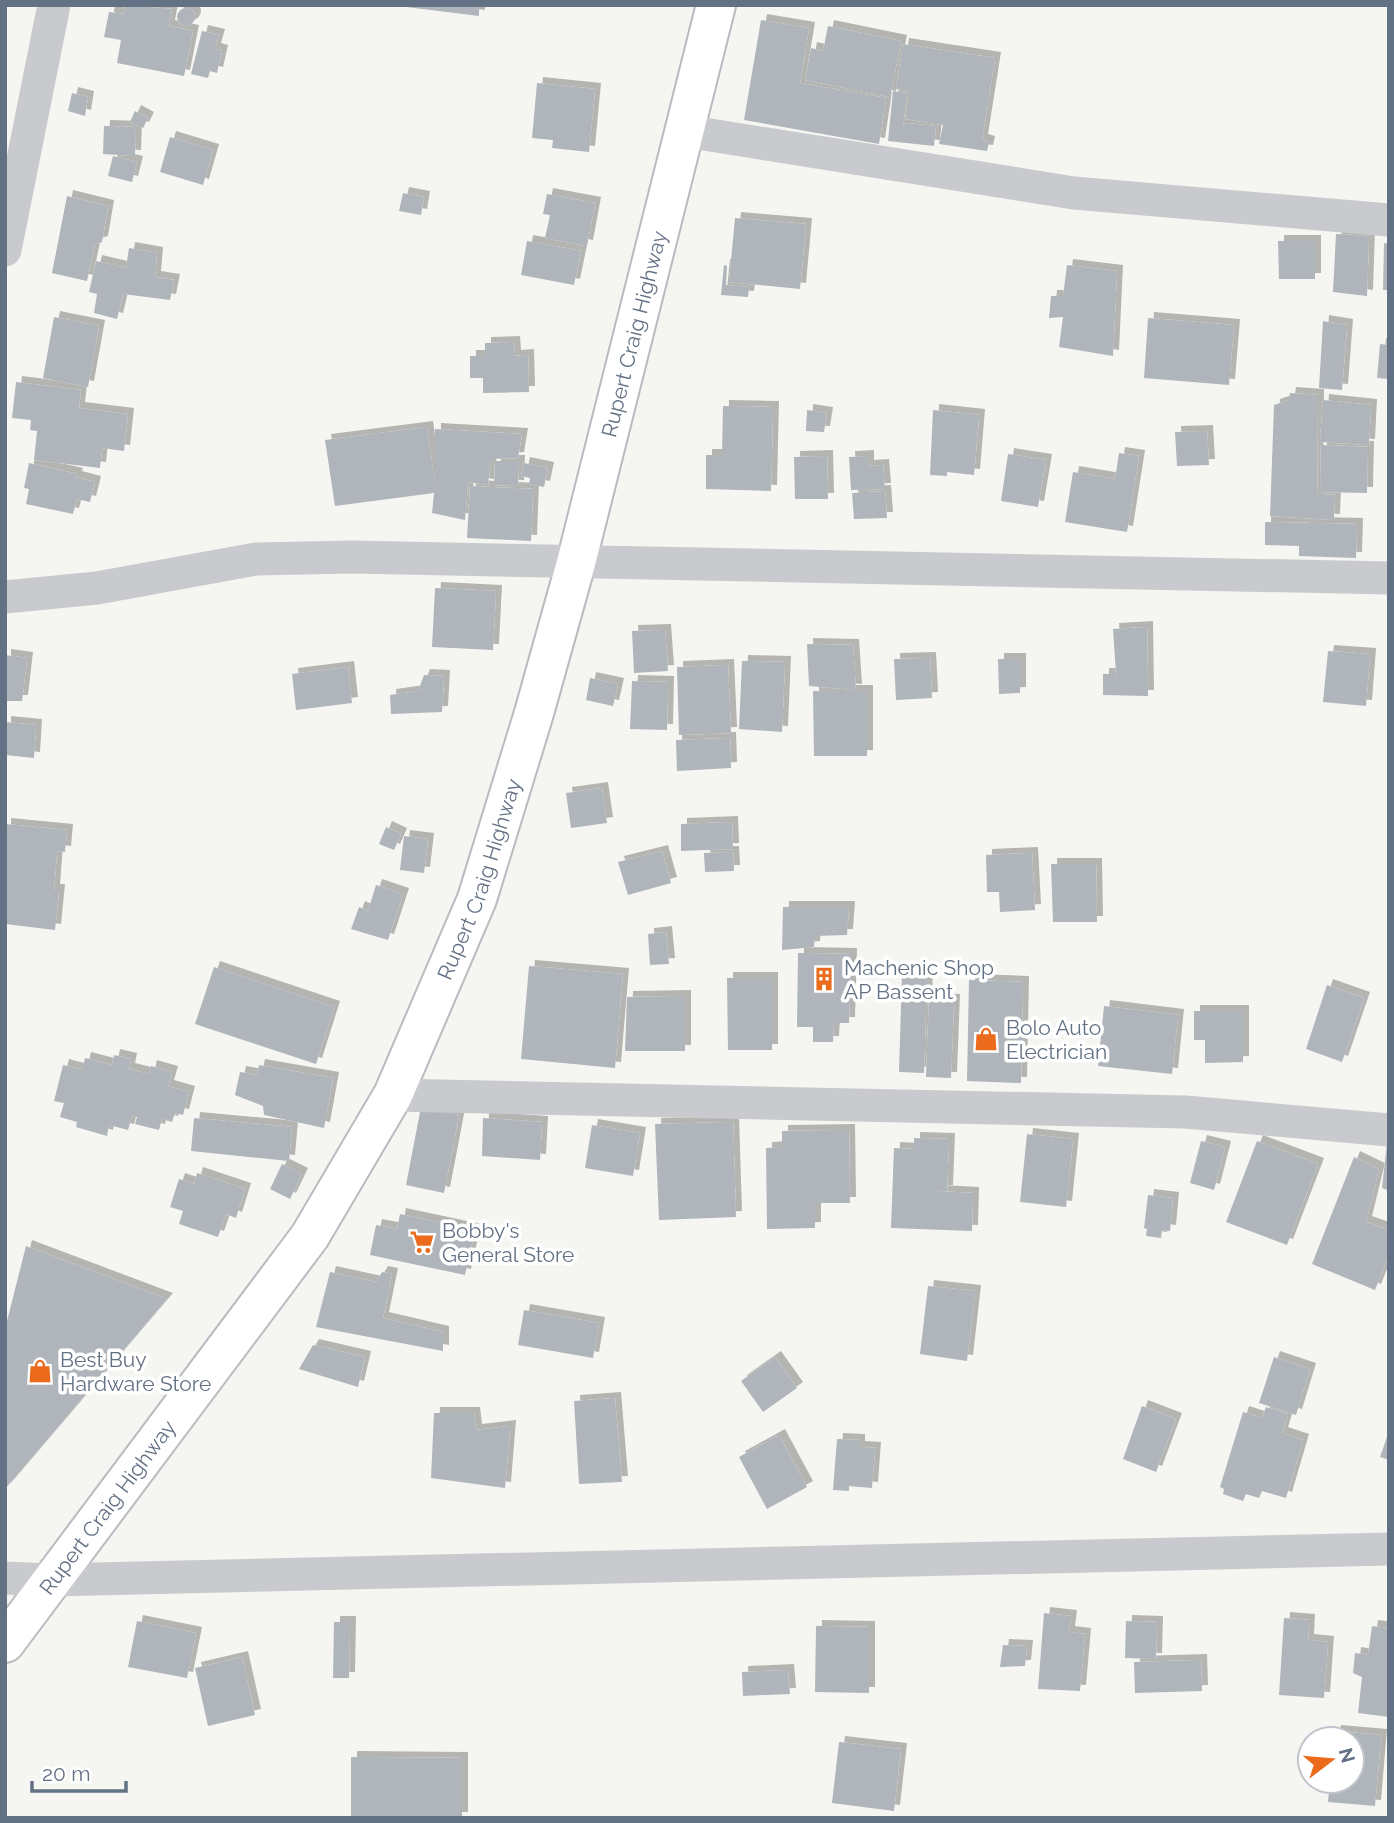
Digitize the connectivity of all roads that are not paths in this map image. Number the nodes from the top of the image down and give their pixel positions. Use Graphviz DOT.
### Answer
graph roads {
  1 [pos="54,5"];
  2 [pos="716,5"];
  3 [pos="685,131"];
  4 [pos="1389,220"];
  5 [pos="5,250"];
  6 [pos="576,564"];
  7 [pos="1389,578"];
  8 [pos="5,597"];
  9 [pos="393,1095"];
  10 [pos="1389,1130"];
  11 [pos="1389,1549"];
  12 [pos="5,1578"];
  13 [pos="51,1580"];
  14 [pos="5,1643"];
  1 -- 5 [label="street"];
  2 -- 3 [label="main road, Rupert Craig Highway"];
  3 -- 4 [label="street"];
  3 -- 6 [label="main road, Rupert Craig Highway"];
  6 -- 7 [label="street"];
  6 -- 8 [label="street"];
  6 -- 9 [label="main road, Rupert Craig Highway"];
  9 -- 10 [label="street"];
  9 -- 13 [label="main road, Rupert Craig Highway"];
  11 -- 13 [label="street"];
  12 -- 13 [label="street"];
  13 -- 14 [label="main road, Rupert Craig Highway"];
}
